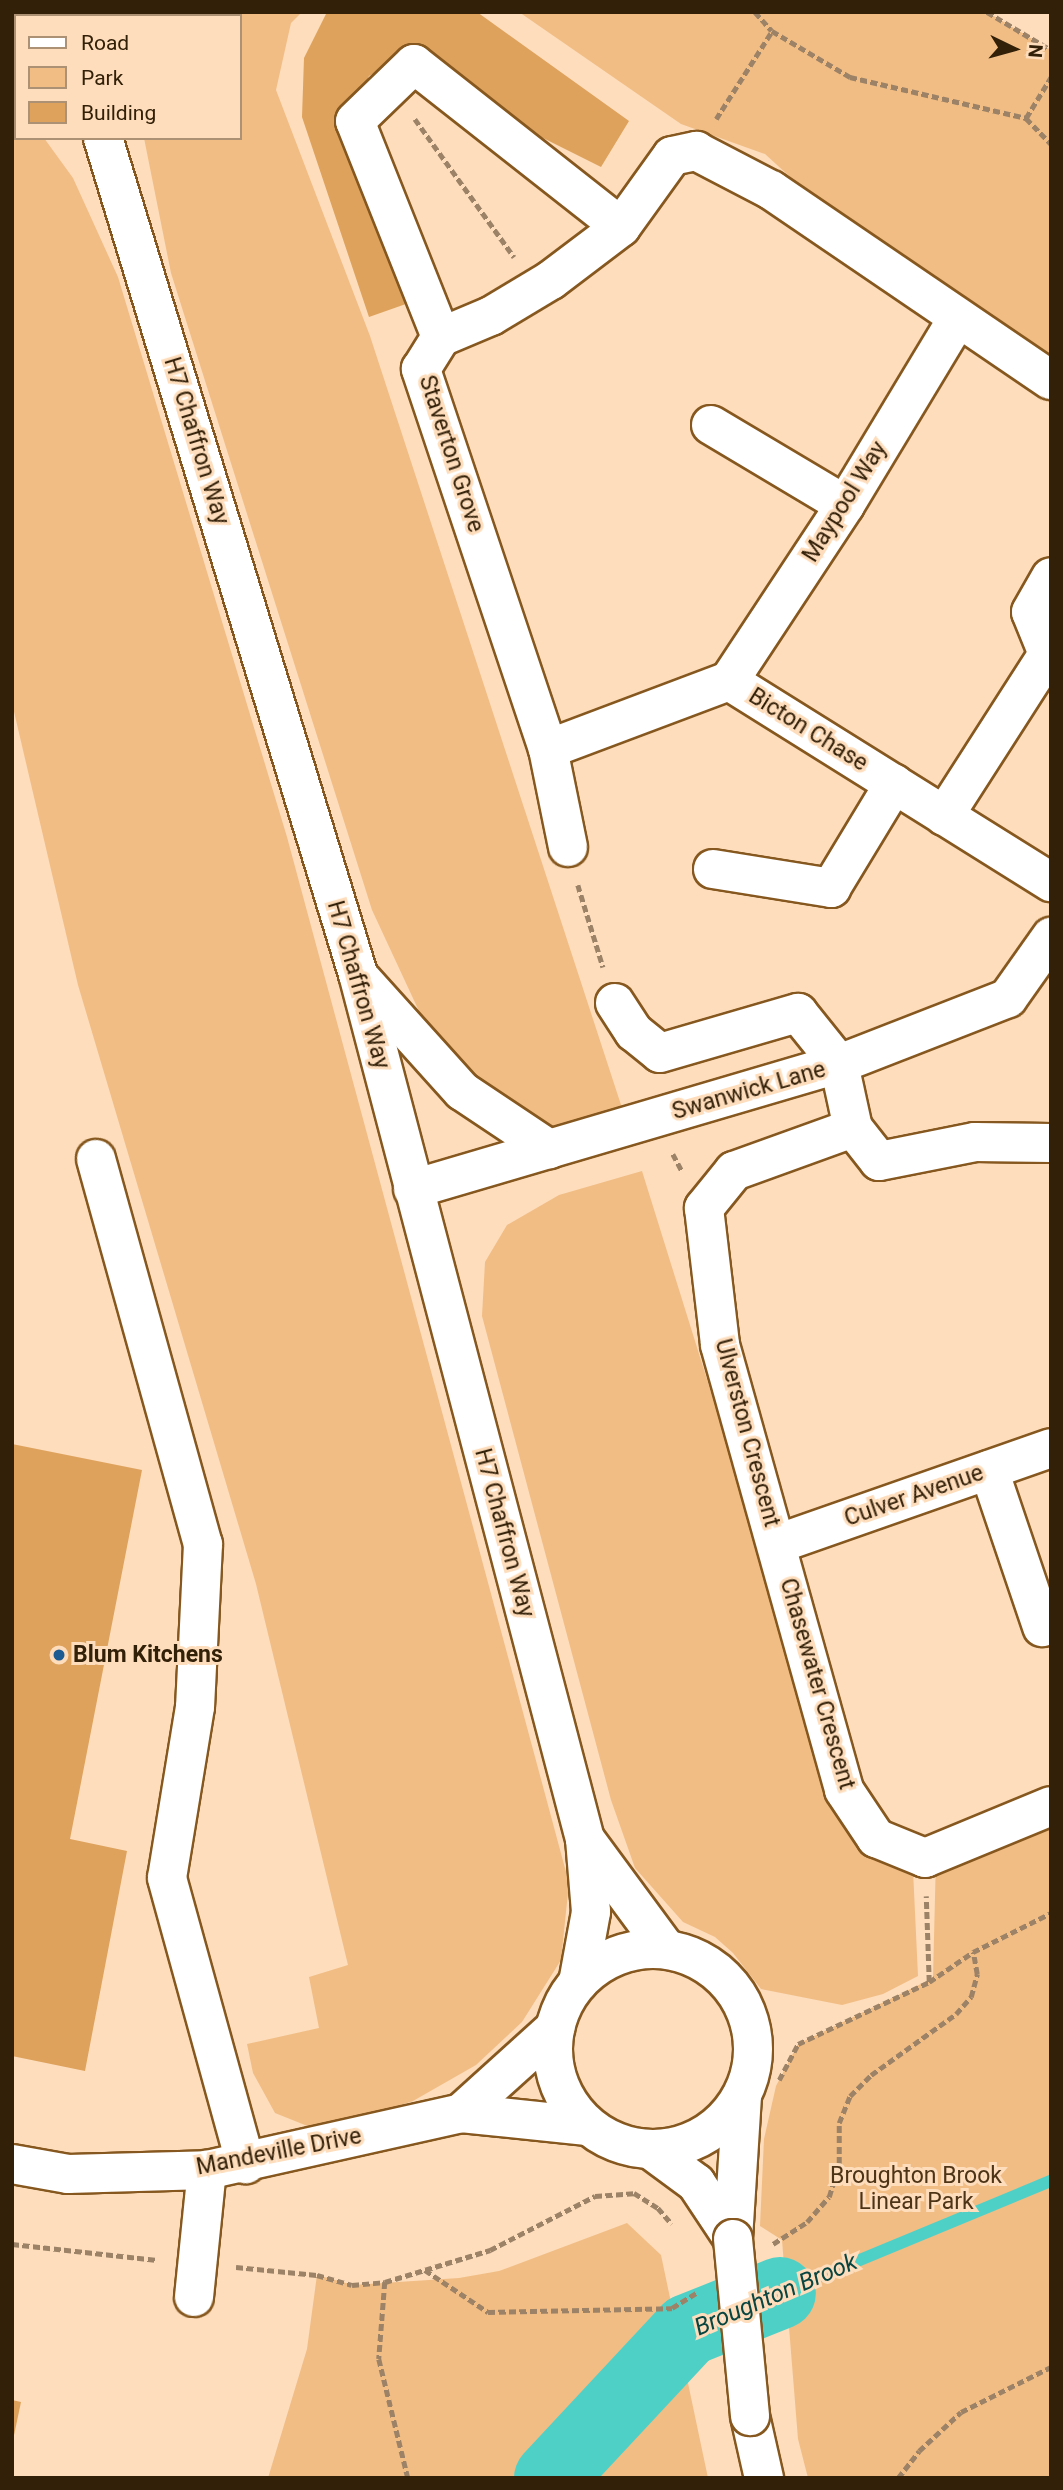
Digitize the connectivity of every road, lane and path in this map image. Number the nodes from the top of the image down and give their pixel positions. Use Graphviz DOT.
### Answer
graph roads {
  1 [pos="755,12"];
  2 [pos="988,12"];
  3 [pos="772,32"];
  4 [pos="1051,50"];
  5 [pos="1051,77"];
  6 [pos="391,86"];
  7 [pos="1026,118"];
  8 [pos="104,140"];
  9 [pos="1051,144"];
  10 [pos="696,151"];
  11 [pos="621,227"];
  12 [pos="537,289"];
  13 [pos="957,319"];
  14 [pos="441,337"];
  15 [pos="1051,380"];
  16 [pos="711,425"];
  17 [pos="845,505"];
  18 [pos="1051,577"];
  19 [pos="729,681"];
  20 [pos="548,749"];
  21 [pos="894,784"];
  22 [pos="944,816"];
  23 [pos="568,847"];
  24 [pos="713,869"];
  25 [pos="1051,883"];
  26 [pos="1048,949"];
  27 [pos="358,974"];
  28 [pos="615,1003"];
  29 [pos="839,1064"];
  30 [pos="853,1128"];
  31 [pos="1051,1143"];
  32 [pos="549,1149"];
  33 [pos="96,1160"];
  34 [pos="413,1189"];
  35 [pos="1051,1448"];
  36 [pos="989,1470"];
  37 [pos="777,1544"];
  38 [pos="1042,1627"];
  39 [pos="1051,1806"];
  40 [pos="585,1839"];
  41 [pos="925,1858"];
  42 [pos="1051,1913"];
  43 [pos="666,1949"];
  44 [pos="972,1952"];
  45 [pos="929,1982"];
  46 [pos="578,1983"];
  47 [pos="555,2028"];
  48 [pos="759,2091"];
  49 [pos="461,2113"];
  50 [pos="587,2126"];
  51 [pos="651,2150"];
  52 [pos="12,2164"];
  53 [pos="246,2164"];
  54 [pos="207,2170"];
  55 [pos="675,2227"];
  56 [pos="751,2243"];
  57 [pos="12,2244"];
  58 [pos="425,2270"];
  59 [pos="196,2281"];
  60 [pos="385,2283"];
  61 [pos="704,2287"];
  62 [pos="1051,2367"];
  63 [pos="750,2416"];
  64 [pos="408,2478"];
  65 [pos="758,2478"];
  66 [pos="764,2478"];
  67 [pos="898,2478"];
  1 -- 3 [label="path"];
  2 -- 4 [label="path"];
  3 -- 7 [label="path"];
  3 -- 10 [label="path"];
  5 -- 7 [label="path"];
  6 -- 11 [label="street"];
  6 -- 12 [label="path"];
  6 -- 14 [label="street"];
  7 -- 9 [label="path"];
  8 -- 27 [label="street, H7 Chaffron Way"];
  10 -- 11 [label="street"];
  10 -- 13 [label="street"];
  11 -- 12 [label="street"];
  12 -- 14 [label="street"];
  13 -- 15 [label="street"];
  13 -- 17 [label="street, Maypool Way"];
  14 -- 20 [label="street, Staverton Grove"];
  16 -- 17 [label="street"];
  17 -- 19 [label="street, Maypool Way"];
  18 -- 22 [label="street"];
  19 -- 20 [label="street, Bicton Chase"];
  19 -- 21 [label="street, Bicton Chase"];
  20 -- 23 [label="street, Staverton Grove"];
  21 -- 22 [label="street, Bicton Chase"];
  21 -- 24 [label="street"];
  22 -- 25 [label="street, Bicton Chase"];
  23 -- 28 [label="path"];
  26 -- 29 [label="street, Swanwick Lane"];
  27 -- 32 [label="street"];
  27 -- 34 [label="street, H7 Chaffron Way"];
  28 -- 29 [label="street"];
  29 -- 30 [label="street"];
  29 -- 32 [label="street, Swanwick Lane"];
  30 -- 31 [label="street"];
  30 -- 37 [label="street, Ulverston Crescent"];
  32 -- 34 [label="street, Swanwick Lane"];
  33 -- 53 [label="street"];
  34 -- 40 [label="street, H7 Chaffron Way"];
  35 -- 36 [label="street, Culver Avenue"];
  36 -- 37 [label="street, Culver Avenue"];
  36 -- 38 [label="street"];
  37 -- 41 [label="street, Chasewater Crescent"];
  39 -- 41 [label="street"];
  40 -- 43 [label="street, H7 Chaffron Way"];
  40 -- 46 [label="street, H7 Chaffron Way"];
  41 -- 45 [label="path"];
  42 -- 44 [label="path"];
  43 -- 46 [label="street"];
  43 -- 48 [label="street"];
  44 -- 45 [label="path"];
  44 -- 56 [label="path"];
  45 -- 48 [label="path"];
  46 -- 47 [label="street"];
  47 -- 49 [label="street, Mandeville Drive"];
  47 -- 50 [label="street"];
  48 -- 51 [label="street"];
  48 -- 56 [label="street"];
  49 -- 50 [label="street, Mandeville Drive"];
  49 -- 53 [label="street, Mandeville Drive"];
  50 -- 51 [label="street"];
  51 -- 56 [label="street"];
  52 -- 54 [label="street, Mandeville Drive"];
  53 -- 54 [label="street, Mandeville Drive"];
  54 -- 59 [label="street"];
  55 -- 58 [label="path"];
  56 -- 63 [label="street, bridge"];
  57 -- 59 [label="path"];
  58 -- 60 [label="path"];
  58 -- 61 [label="path"];
  59 -- 60 [label="path"];
  60 -- 64 [label="path"];
  62 -- 67 [label="path"];
  63 -- 65 [label="street"];
  63 -- 66 [label="street"];
}
